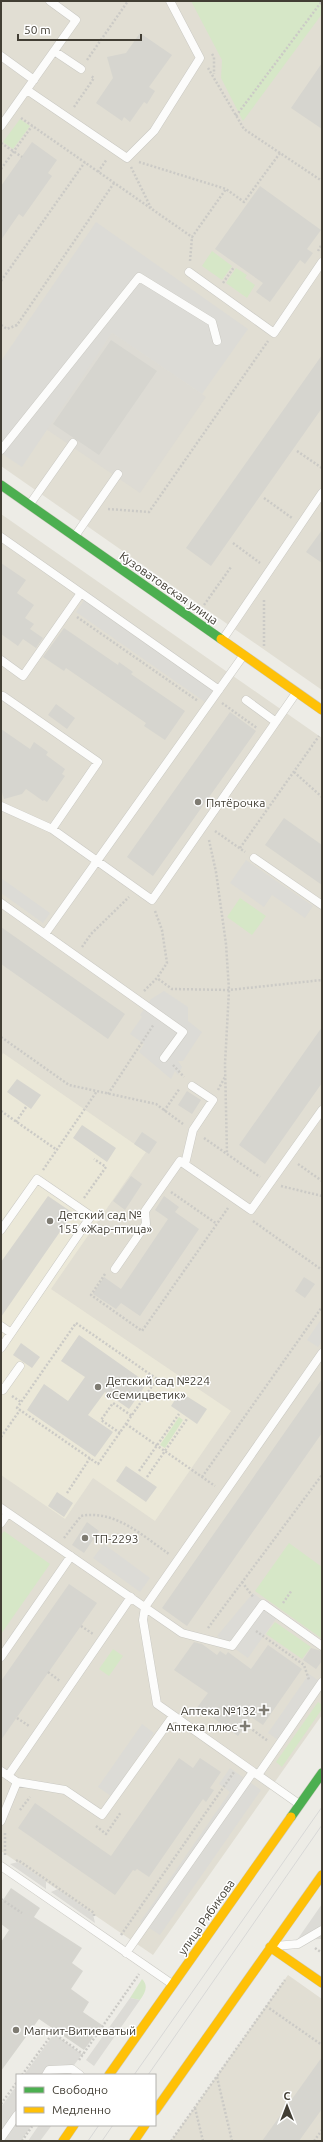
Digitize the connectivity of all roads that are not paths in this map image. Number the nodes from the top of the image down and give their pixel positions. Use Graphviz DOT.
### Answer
graph roads {
  1 [pos="50,1"];
  2 [pos="170,1"];
  3 [pos="54,51"];
  4 [pos="1,56"];
  5 [pos="81,69"];
  6 [pos="34,80"];
  7 [pos="27,90"];
  8 [pos="1,126"];
  9 [pos="322,262"];
  10 [pos="188,272"];
  11 [pos="217,341"];
  12 [pos="73,443"];
  13 [pos="1,450"];
  14 [pos="118,474"];
  15 [pos="1,485"];
  16 [pos="322,492"];
  17 [pos="319,502"];
  18 [pos="29,505"];
  19 [pos="74,536"];
  20 [pos="1,537"];
  21 [pos="81,593"];
  22 [pos="223,640"];
  23 [pos="244,655"];
  24 [pos="1,660"];
  25 [pos="296,692"];
  26 [pos="216,694"];
  27 [pos="1,696"];
  28 [pos="246,700"];
  29 [pos="322,710"];
  30 [pos="276,722"];
  31 [pos="1,806"];
  32 [pos="52,829"];
  33 [pos="254,858"];
  34 [pos="97,860"];
  35 [pos="1,903"];
  36 [pos="322,905"];
  37 [pos="45,934"];
  38 [pos="164,1058"];
  39 [pos="192,1086"];
  40 [pos="322,1110"];
  41 [pos="185,1164"];
  42 [pos="1,1230"];
  43 [pos="115,1269"];
  44 [pos="1,1326"];
  45 [pos="11,1333"];
  46 [pos="1,1348"];
  47 [pos="322,1353"];
  48 [pos="20,1366"];
  49 [pos="1,1388"];
  50 [pos="1,1508"];
  51 [pos="8,1513"];
  52 [pos="1,1523"];
  53 [pos="71,1556"];
  54 [pos="131,1597"];
  55 [pos="145,1607"];
  56 [pos="322,1646"];
  57 [pos="1,1657"];
  58 [pos="322,1682"];
  59 [pos="173,1716"];
  60 [pos="4,1773"];
  61 [pos="322,1773"];
  62 [pos="255,1774"];
  63 [pos="17,1782"];
  64 [pos="300,1804"];
  65 [pos="1,1821"];
  66 [pos="1,1866"];
  67 [pos="322,1875"];
  68 [pos="322,1930"];
  69 [pos="270,1947"];
  70 [pos="126,1953"];
  71 [pos="322,1983"];
  72 [pos="173,1985"];
  73 [pos="47,2074"];
  74 [pos="79,2074"];
  75 [pos="110,2074"];
  76 [pos="156,2110"];
  77 [pos="16,2116"];
  78 [pos="73,2126"];
  79 [pos="144,2126"];
  80 [pos="1,2138"];
  81 [pos="63,2141"];
  82 [pos="134,2141"];
  1 -- 3 [label="lane"];
  2 -- 7 [label="lane"];
  3 -- 5 [label="lane"];
  3 -- 6 [label="lane"];
  4 -- 6 [label="lane"];
  6 -- 7 [label="lane"];
  7 -- 8 [label="lane"];
  9 -- 10 [label="lane"];
  11 -- 13 [label="lane"];
  12 -- 18 [label="lane"];
  14 -- 19 [label="lane"];
  15 -- 18 [label="main road, Кузоватовская улица"];
  16 -- 17 [label="lane"];
  17 -- 22 [label="lane"];
  18 -- 19 [label="main road, Кузоватовская улица"];
  19 -- 22 [label="main road, Кузоватовская улица"];
  20 -- 21 [label="lane"];
  21 -- 24 [label="lane"];
  21 -- 26 [label="lane"];
  22 -- 23 [label="main road, Кузоватовская улица"];
  23 -- 25 [label="main road, Кузоватовская улица"];
  23 -- 26 [label="lane"];
  25 -- 29 [label="main road, Кузоватовская улица"];
  25 -- 30 [label="lane"];
  26 -- 34 [label="lane"];
  27 -- 32 [label="lane"];
  28 -- 30 [label="lane"];
  30 -- 34 [label="lane"];
  31 -- 32 [label="lane"];
  32 -- 34 [label="lane"];
  33 -- 36 [label="lane"];
  34 -- 37 [label="lane"];
  35 -- 37 [label="lane"];
  37 -- 38 [label="lane"];
  39 -- 41 [label="lane"];
  40 -- 41 [label="lane"];
  41 -- 43 [label="lane"];
  42 -- 45 [label="lane"];
  44 -- 45 [label="lane"];
  45 -- 46 [label="lane"];
  47 -- 55 [label="lane"];
  48 -- 49 [label="lane"];
  50 -- 51 [label="lane"];
  51 -- 52 [label="lane"];
  51 -- 53 [label="lane"];
  53 -- 54 [label="lane"];
  53 -- 57 [label="lane"];
  54 -- 55 [label="lane"];
  54 -- 60 [label="lane"];
  55 -- 56 [label="lane"];
  55 -- 59 [label="lane"];
  58 -- 62 [label="lane"];
  59 -- 62 [label="lane"];
  59 -- 63 [label="lane"];
  60 -- 63 [label="lane"];
  61 -- 64 [label="main road, улица Рябикова"];
  62 -- 64 [label="lane"];
  62 -- 70 [label="lane"];
  63 -- 65 [label="lane"];
  64 -- 72 [label="main road, улица Рябикова"];
  66 -- 70 [label="lane"];
  67 -- 69 [label="main road"];
  68 -- 69 [label="lane"];
  69 -- 71 [label="main road"];
  69 -- 76 [label="main road"];
  70 -- 72 [label="lane"];
  72 -- 75 [label="main road, улица Рябикова"];
  73 -- 74 [label="lane"];
  77 -- 80 [label="lane"];
  78 -- 81 [label="main road"];
  79 -- 82 [label="main road"];
}
